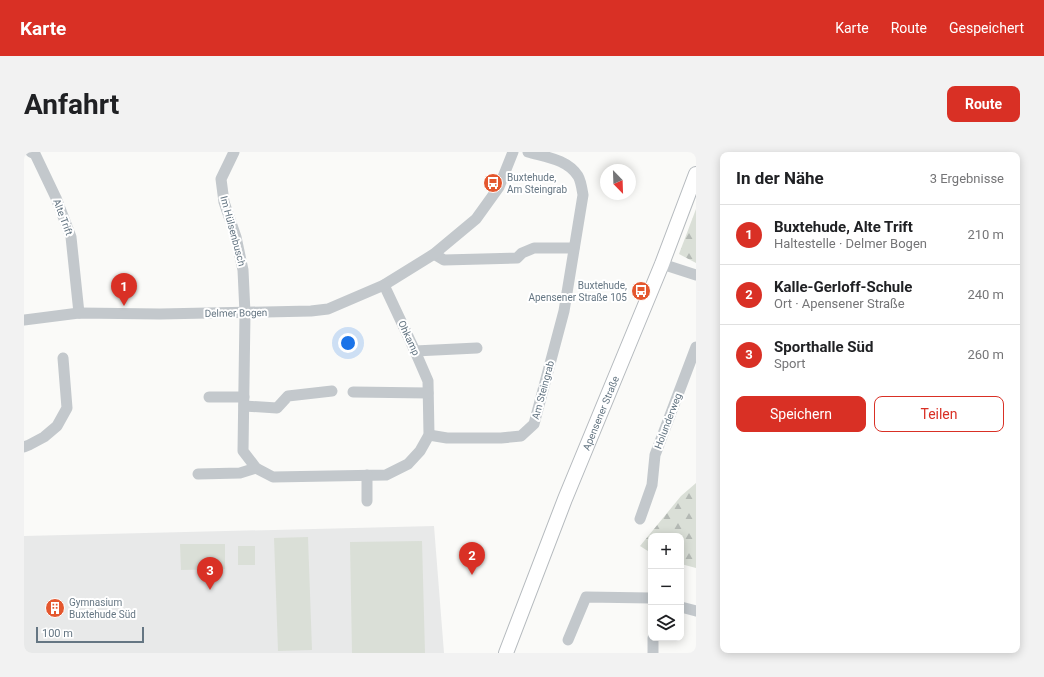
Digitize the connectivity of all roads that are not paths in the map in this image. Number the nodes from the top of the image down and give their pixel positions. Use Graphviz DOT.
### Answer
graph roads {
  1 [pos="31,152"];
  2 [pos="234,152"];
  3 [pos="513,152"];
  4 [pos="528,152"];
  5 [pos="696,174"];
  6 [pos="574,248"];
  7 [pos="434,254"];
  8 [pos="662,264"];
  9 [pos="696,275"];
  10 [pos="384,285"];
  11 [pos="79,313"];
  12 [pos="245,313"];
  13 [pos="24,320"];
  14 [pos="696,347"];
  15 [pos="476,348"];
  16 [pos="415,351"];
  17 [pos="63,358"];
  18 [pos="332,391"];
  19 [pos="353,392"];
  20 [pos="428,393"];
  21 [pos="209,397"];
  22 [pos="244,401"];
  23 [pos="429,435"];
  24 [pos="24,447"];
  25 [pos="256,468"];
  26 [pos="198,474"];
  27 [pos="367,475"];
  28 [pos="367,501"];
  29 [pos="640,519"];
  30 [pos="648,598"];
  31 [pos="684,607"];
  32 [pos="696,611"];
  33 [pos="568,640"];
  34 [pos="653,641"];
  35 [pos="506,653"];
  36 [pos="653,653"];
  1 -- 11 [label="street, Alte Trift"];
  2 -- 12 [label="street, Im Hülsenbusch"];
  3 -- 7 [label="street, Delmer Bogen"];
  4 -- 6 [label="street, Am Steingrab"];
  5 -- 8 [label="main road, Apensener Straße"];
  6 -- 7 [label="street"];
  6 -- 23 [label="street, Am Steingrab"];
  7 -- 10 [label="street, Delmer Bogen"];
  8 -- 9 [label="street"];
  8 -- 35 [label="main road, Apensener Straße"];
  10 -- 12 [label="street, Delmer Bogen"];
  10 -- 16 [label="street, Ohkamp"];
  11 -- 12 [label="street, Delmer Bogen"];
  11 -- 13 [label="street, Delmer Bogen"];
  12 -- 22 [label="street"];
  14 -- 29 [label="street, Holunderweg"];
  15 -- 16 [label="street"];
  16 -- 20 [label="street, Ohkamp"];
  17 -- 24 [label="street"];
  18 -- 22 [label="street"];
  19 -- 20 [label="street"];
  20 -- 23 [label="street, Ohkamp"];
  21 -- 22 [label="street"];
  22 -- 25 [label="street"];
  23 -- 27 [label="street"];
  25 -- 26 [label="street"];
  25 -- 27 [label="street"];
  27 -- 28 [label="street"];
  30 -- 33 [label="street"];
  31 -- 32 [label="street"];
  34 -- 36 [label="street"];
}
